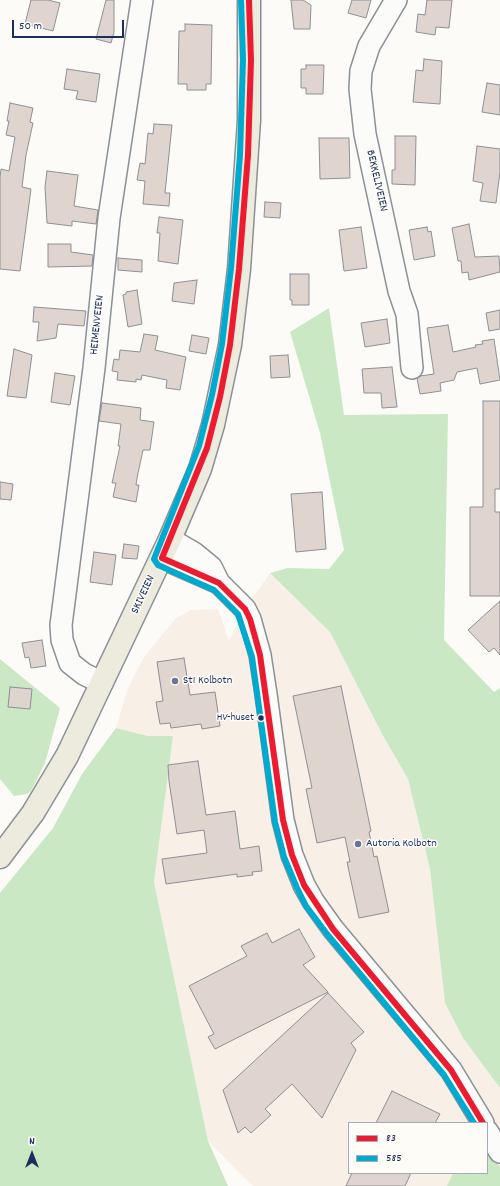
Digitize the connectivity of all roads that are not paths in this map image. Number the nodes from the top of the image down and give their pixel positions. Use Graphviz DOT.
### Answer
graph roads {
  1 [pos="142,0"];
  2 [pos="249,0"];
  3 [pos="396,0"];
  4 [pos="412,368"];
  5 [pos="166,548"];
  6 [pos="106,677"];
  7 [pos="0,857"];
  8 [pos="481,1122"];
  9 [pos="488,1133"];
  10 [pos="500,1152"];
  1 -- 6 [label="street, HEIMENVEIEN"];
  2 -- 5 [label="main road, SKIVEIEN"];
  3 -- 4 [label="street, BEKKELIVEIEN"];
  5 -- 6 [label="main road, SKIVEIEN"];
  5 -- 8 [label="street"];
  6 -- 7 [label="main road, SKIVEIEN"];
  9 -- 10 [label="street"];
}
